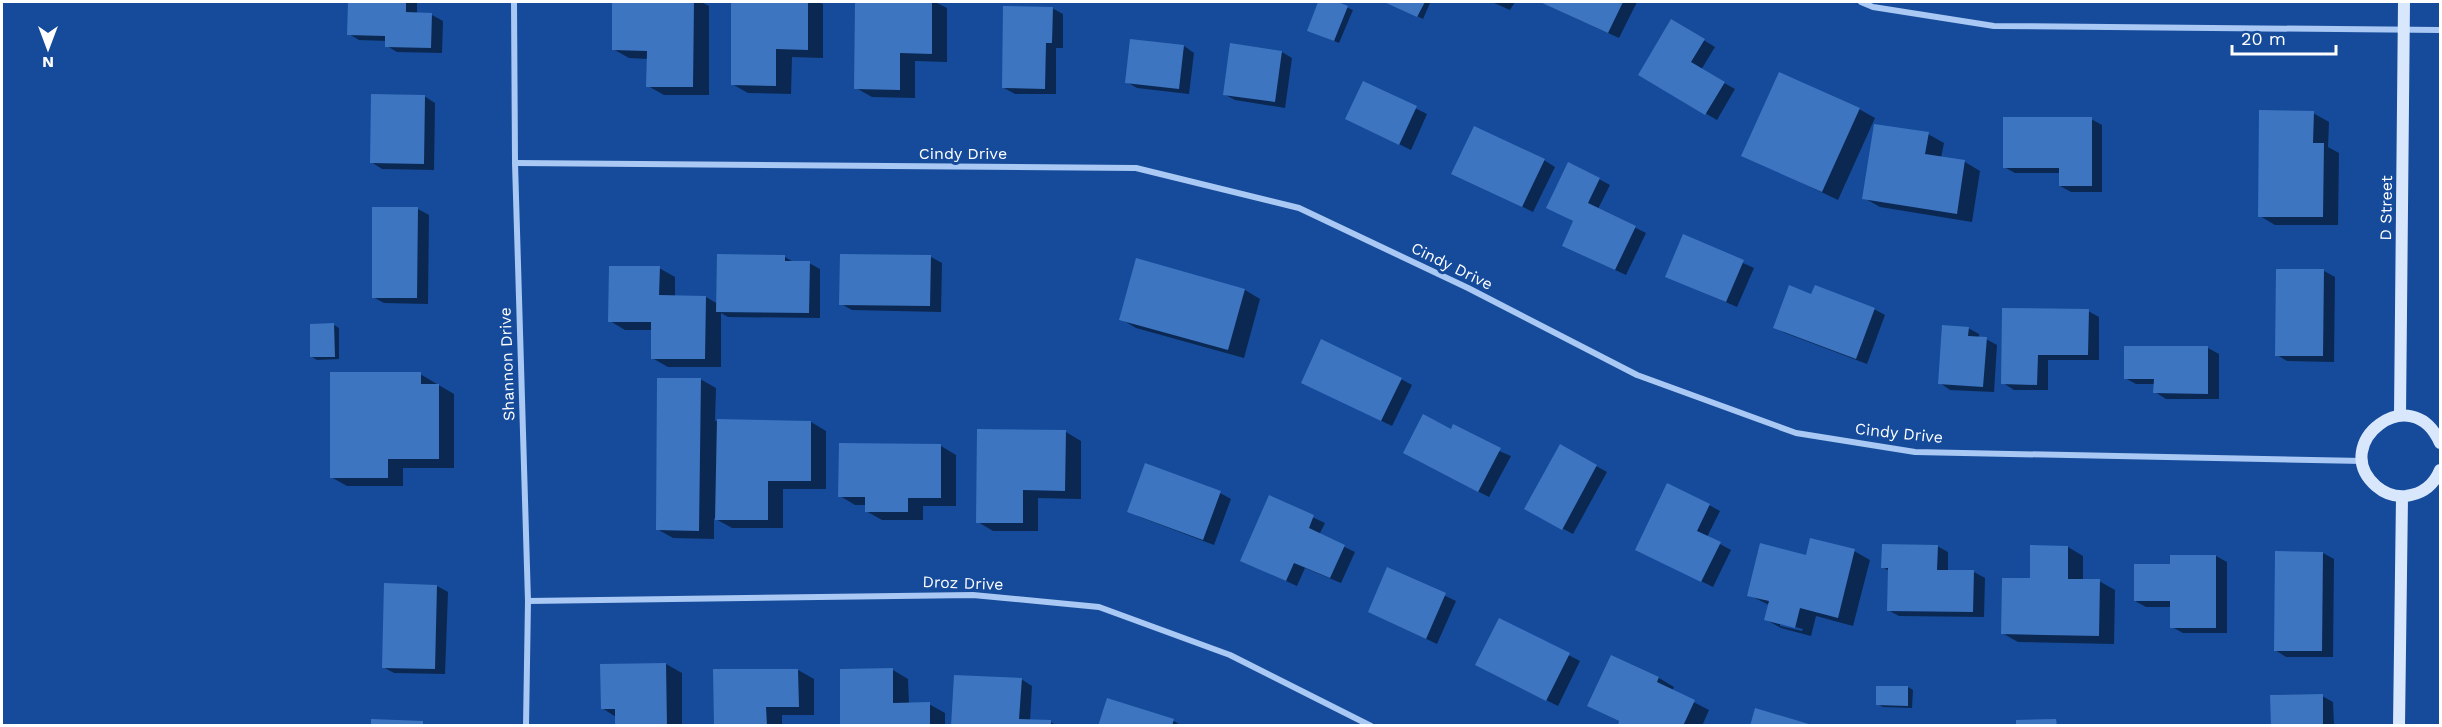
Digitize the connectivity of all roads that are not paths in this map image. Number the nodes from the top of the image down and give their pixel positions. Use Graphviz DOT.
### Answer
graph roads {
  1 [pos="514,2"];
  2 [pos="1861,2"];
  3 [pos="2403,2"];
  4 [pos="2403,28"];
  5 [pos="2440,30"];
  6 [pos="515,163"];
  7 [pos="2400,415"];
  8 [pos="2440,443"];
  9 [pos="2362,461"];
  10 [pos="2440,470"];
  11 [pos="2402,496"];
  12 [pos="528,602"];
  13 [pos="526,726"];
  14 [pos="1371,726"];
  15 [pos="2399,726"];
  1 -- 6 [label="street, Shannon Drive"];
  2 -- 4 [label="street"];
  3 -- 4 [label="street, D Street"];
  4 -- 5 [label="street"];
  4 -- 7 [label="street, D Street"];
  6 -- 9 [label="street, Cindy Drive"];
  6 -- 12 [label="street, Shannon Drive"];
  7 -- 8 [label="street"];
  7 -- 9 [label="street"];
  9 -- 11 [label="street"];
  10 -- 11 [label="street"];
  11 -- 15 [label="street"];
  12 -- 13 [label="street, Shannon Drive"];
  12 -- 14 [label="street, Droz Drive"];
}
